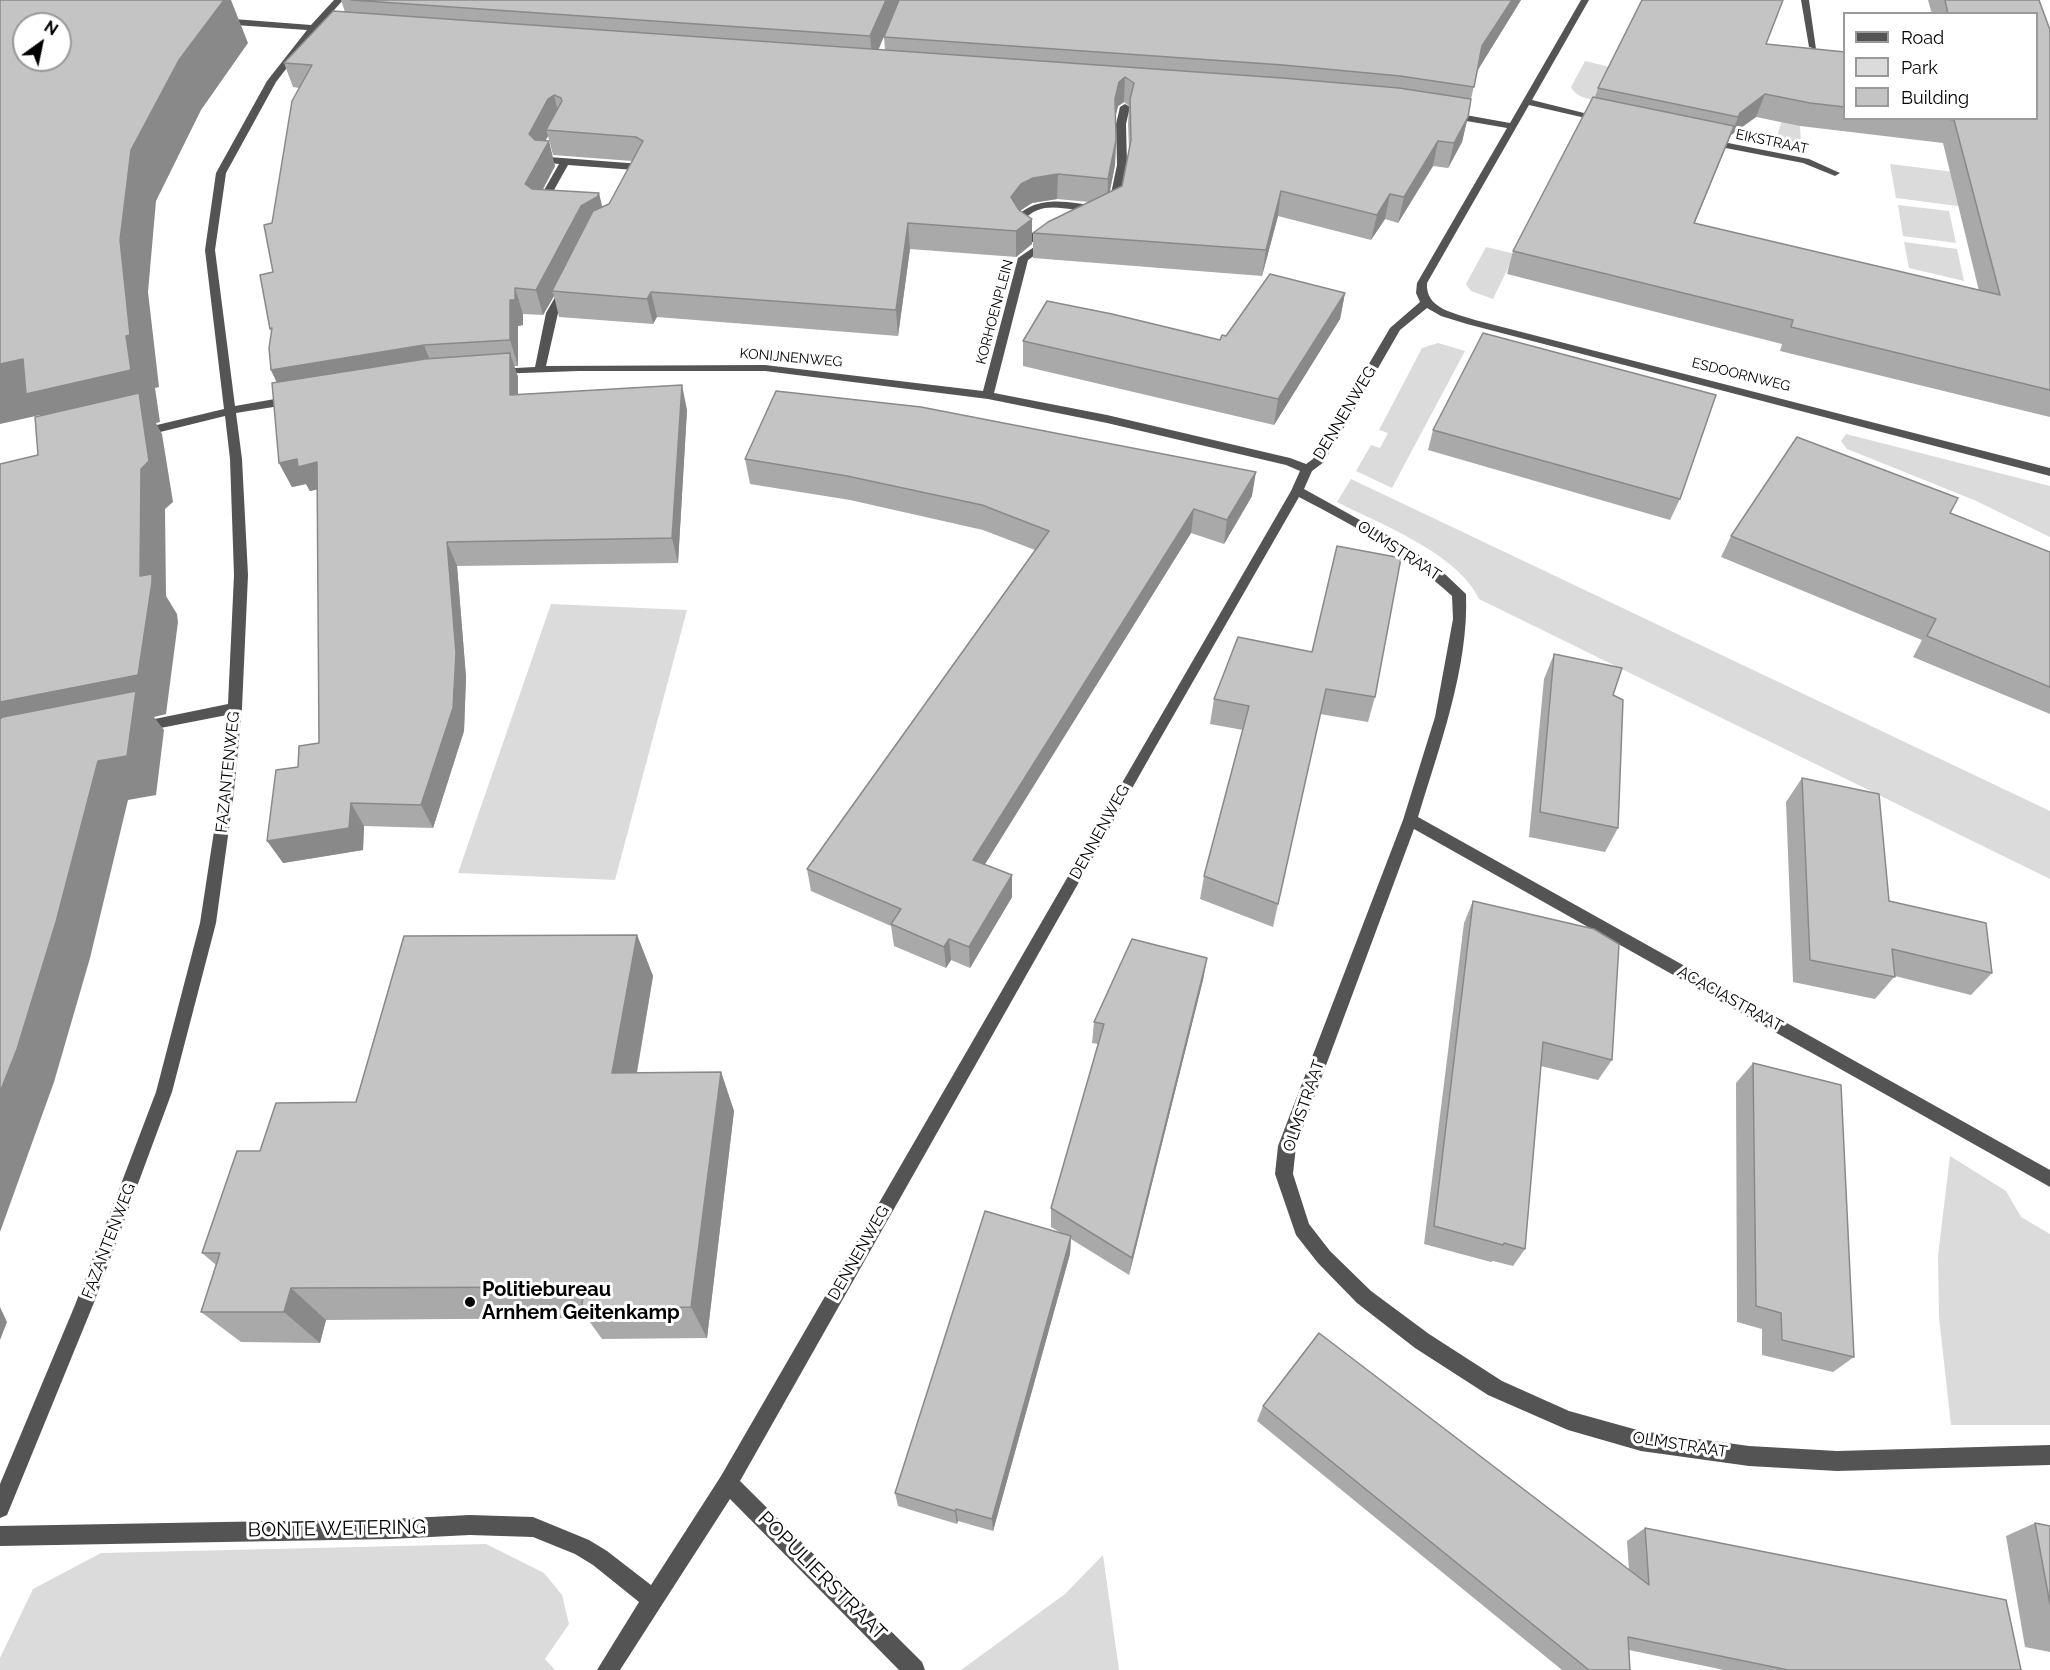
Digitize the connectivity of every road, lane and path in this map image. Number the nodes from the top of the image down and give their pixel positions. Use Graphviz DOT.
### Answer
graph roads {
  1 [pos="339,0"];
  2 [pos="1585,0"];
  3 [pos="1805,0"];
  4 [pos="208,21"];
  5 [pos="313,28"];
  6 [pos="348,30"];
  7 [pos="1813,47"];
  8 [pos="1527,102"];
  9 [pos="1125,107"];
  10 [pos="1436,113"];
  11 [pos="1619,122"];
  12 [pos="1513,126"];
  13 [pos="1699,140"];
  14 [pos="552,143"];
  15 [pos="565,162"];
  16 [pos="1835,173"];
  17 [pos="631,186"];
  18 [pos="550,209"];
  19 [pos="1113,211"];
  20 [pos="1093,220"];
  21 [pos="1063,235"];
  22 [pos="1043,244"];
  23 [pos="568,283"];
  24 [pos="1426,303"];
  25 [pos="540,369"];
  26 [pos="481,374"];
  27 [pos="988,395"];
  28 [pos="309,398"];
  29 [pos="229,411"];
  30 [pos="123,437"];
  31 [pos="1307,469"];
  32 [pos="2050,472"];
  33 [pos="1297,491"];
  34 [pos="235,708"];
  35 [pos="123,731"];
  36 [pos="1410,820"];
  37 [pos="2050,1179"];
  38 [pos="2050,1455"];
  39 [pos="728,1483"];
  40 [pos="0,1508"];
  41 [pos="0,1536"];
  42 [pos="653,1600"];
  43 [pos="608,1670"];
  44 [pos="914,1670"];
  1 -- 5 [label="street, FAZANTENWEG"];
  2 -- 8 [label="street"];
  3 -- 7 [label="street"];
  4 -- 5 [label="street"];
  5 -- 6 [label="street"];
  5 -- 29 [label="street, FAZANTENWEG"];
  8 -- 11 [label="street"];
  8 -- 12 [label="street"];
  9 -- 19 [label="street"];
  10 -- 12 [label="street"];
  12 -- 24 [label="street"];
  13 -- 16 [label="street, EIKSTRAAT"];
  14 -- 15 [label="street"];
  15 -- 17 [label="street"];
  15 -- 18 [label="street"];
  19 -- 20 [label="street"];
  19 -- 22 [label="street"];
  21 -- 22 [label="street, KORHOENPLEIN"];
  22 -- 27 [label="street, KORHOENPLEIN"];
  23 -- 25 [label="street"];
  24 -- 31 [label="street, DENNENWEG"];
  24 -- 32 [label="street, ESDOORNWEG"];
  25 -- 26 [label="street, KONIJNENWEG"];
  25 -- 27 [label="street, KONIJNENWEG"];
  27 -- 31 [label="street, KONIJNENWEG"];
  28 -- 29 [label="street"];
  29 -- 30 [label="street"];
  29 -- 34 [label="street, FAZANTENWEG"];
  31 -- 33 [label="street, DENNENWEG"];
  33 -- 36 [label="street, OLMSTRAAT"];
  33 -- 39 [label="street, DENNENWEG"];
  34 -- 35 [label="street"];
  34 -- 40 [label="street, FAZANTENWEG"];
  36 -- 37 [label="street, ACACIASTRAAT"];
  36 -- 38 [label="street, OLMSTRAAT"];
  39 -- 42 [label="street, DENNENWEG"];
  39 -- 44 [label="street, POPULIERSTRAAT"];
  41 -- 42 [label="street, BONTE WETERING"];
  42 -- 43 [label="street, DENNENWEG"];
}
